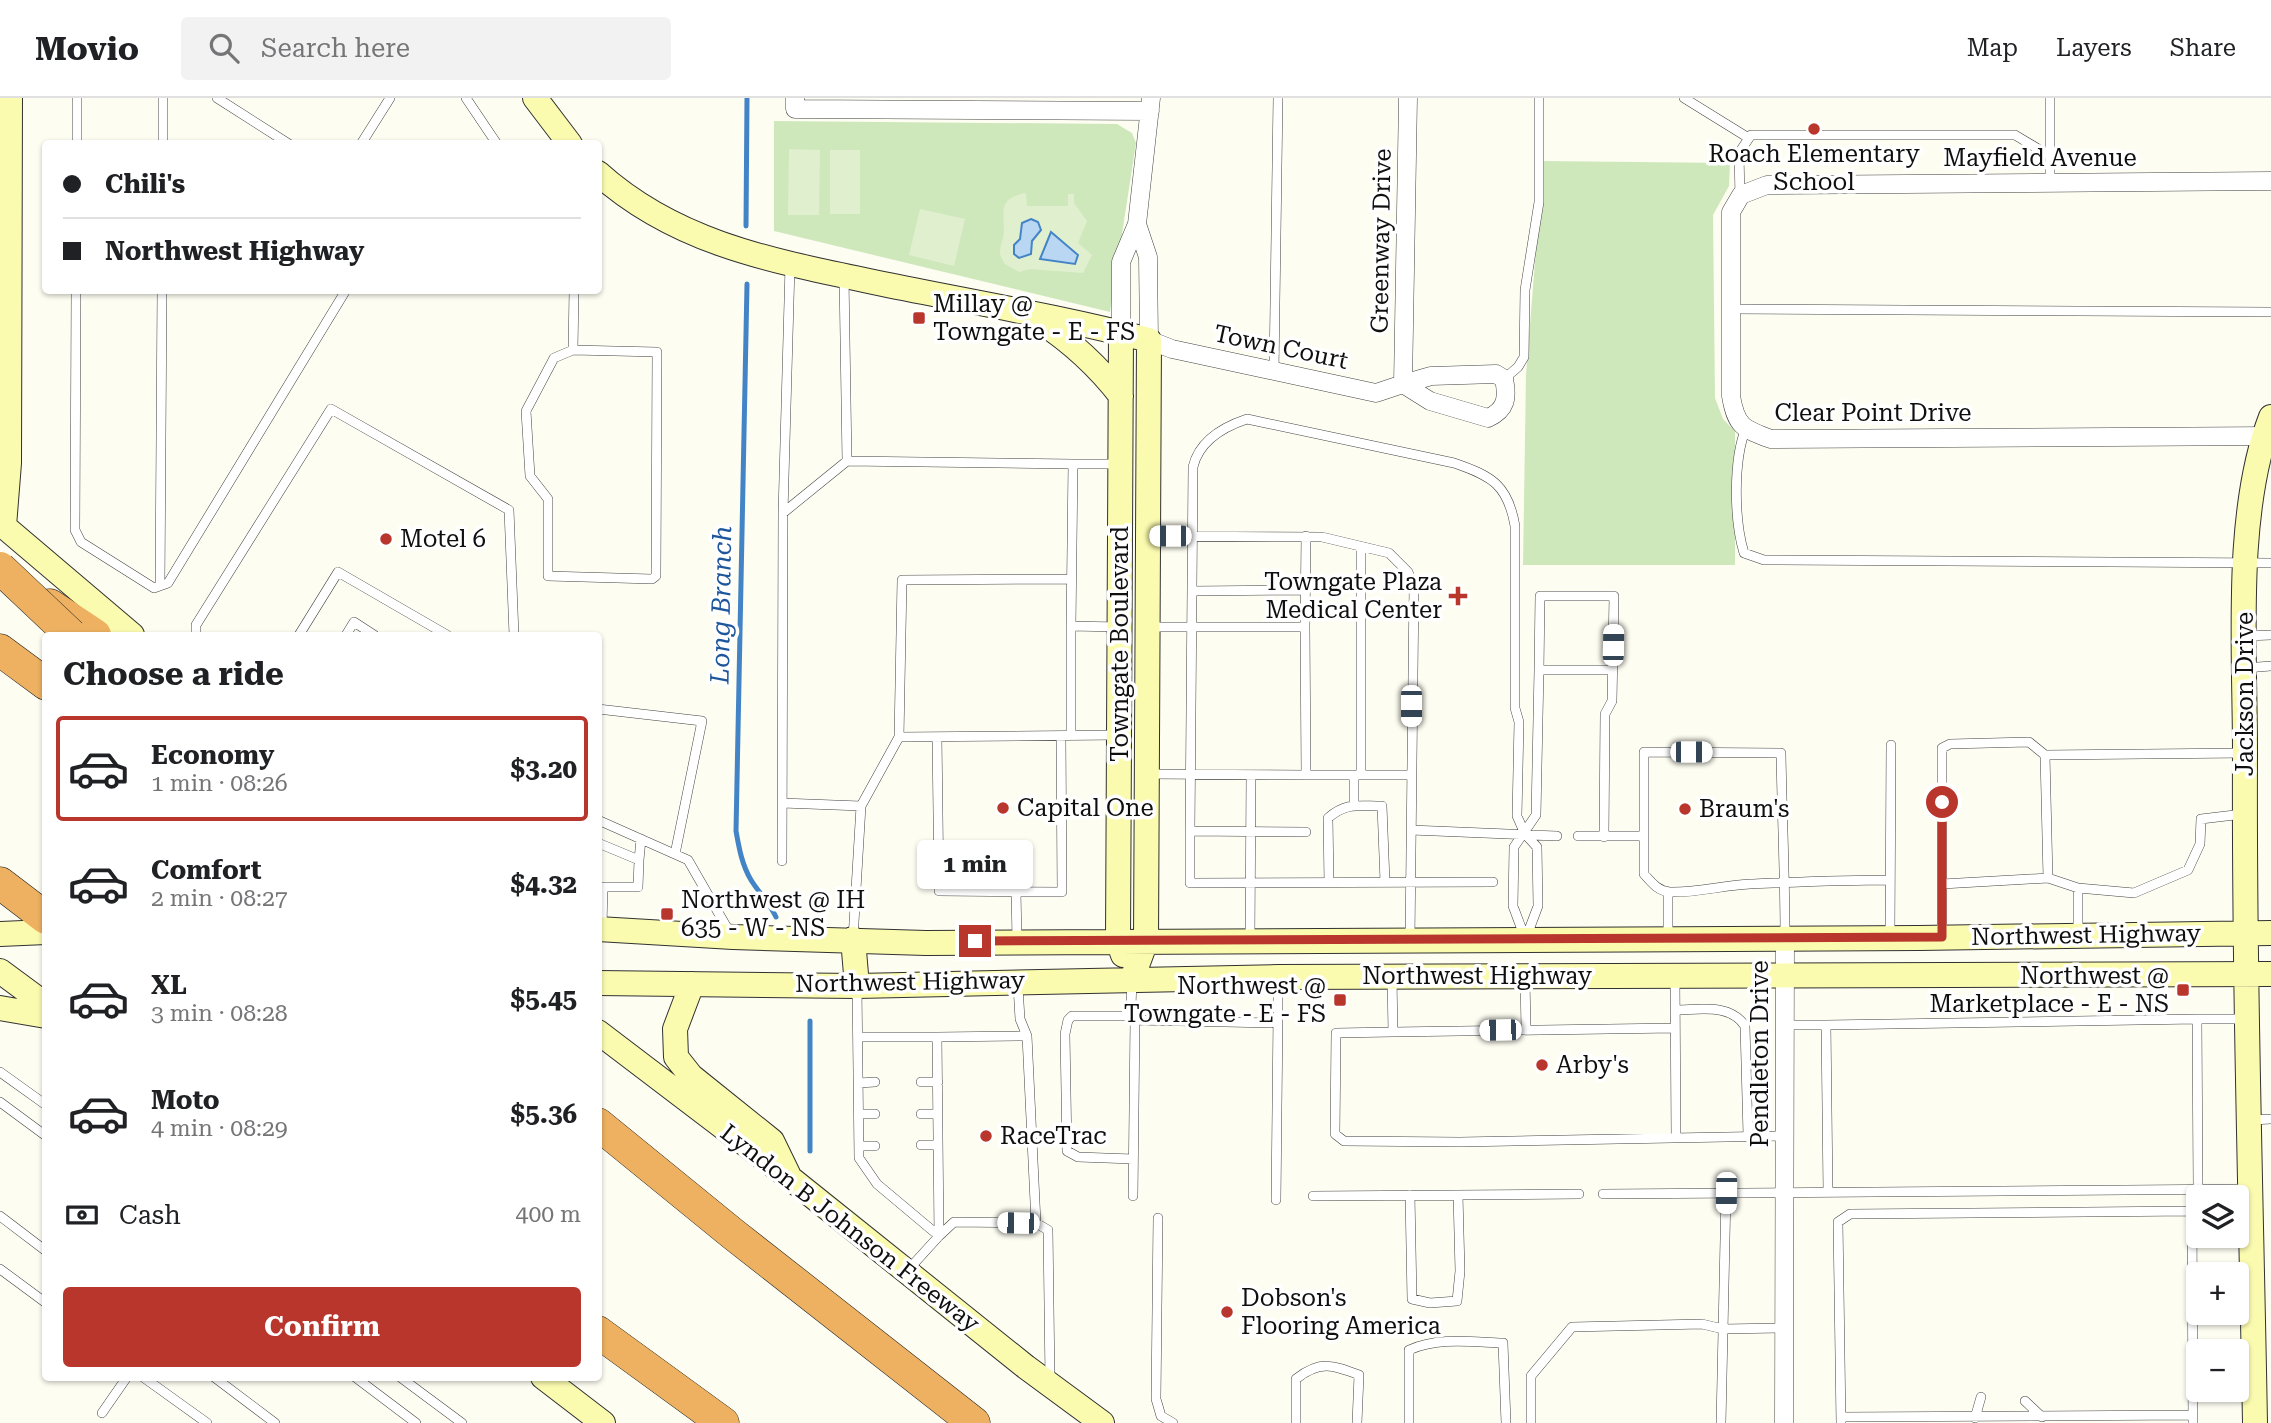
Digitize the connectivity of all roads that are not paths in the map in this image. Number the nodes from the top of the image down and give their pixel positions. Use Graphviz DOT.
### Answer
graph roads {
  1 [pos="10,98"];
  2 [pos="77,98"];
  3 [pos="163,98"];
  4 [pos="217,98"];
  5 [pos="390,98"];
  6 [pos="466,98"];
  7 [pos="535,98"];
  8 [pos="1278,98"];
  9 [pos="1408,98"];
  10 [pos="1539,98"];
  11 [pos="1684,98"];
  12 [pos="2050,98"];
  13 [pos="795,103"];
  14 [pos="1151,105"];
  15 [pos="1747,137"];
  16 [pos="77,140"];
  17 [pos="163,140"];
  18 [pos="283,140"];
  19 [pos="364,140"];
  20 [pos="494,140"];
  21 [pos="567,140"];
  22 [pos="2050,156"];
  23 [pos="602,176"];
  24 [pos="2271,181"];
  25 [pos="2050,183"];
  26 [pos="1740,198"];
  27 [pos="1137,224"];
  28 [pos="790,264"];
  29 [pos="844,275"];
  30 [pos="76,294"];
  31 [pos="162,294"];
  32 [pos="344,294"];
  33 [pos="574,294"];
  34 [pos="1731,309"];
  35 [pos="2271,312"];
  36 [pos="1028,314"];
  37 [pos="1121,333"];
  38 [pos="1149,340"];
  39 [pos="5,344"];
  40 [pos="573,350"];
  41 [pos="1274,372"];
  42 [pos="1504,379"];
  43 [pos="1403,384"];
  44 [pos="1121,396"];
  45 [pos="1746,428"];
  46 [pos="2269,429"];
  47 [pos="847,461"];
  48 [pos="1073,464"];
  49 [pos="1120,464"];
  50 [pos="783,513"];
  51 [pos="2,525"];
  52 [pos="1148,536"];
  53 [pos="1192,536"];
  54 [pos="1306,536"];
  55 [pos="1361,547"];
  56 [pos="2246,563"];
  57 [pos="2271,563"];
  58 [pos="0,568"];
  59 [pos="0,578"];
  60 [pos="1072,579"];
  61 [pos="160,586"];
  62 [pos="1305,590"];
  63 [pos="1192,591"];
  64 [pos="1071,626"];
  65 [pos="1119,627"];
  66 [pos="1147,627"];
  67 [pos="1192,627"];
  68 [pos="1305,627"];
  69 [pos="68,632"];
  70 [pos="90,632"];
  71 [pos="128,632"];
  72 [pos="196,632"];
  73 [pos="301,632"];
  74 [pos="348,632"];
  75 [pos="369,632"];
  76 [pos="442,632"];
  77 [pos="514,632"];
  78 [pos="2245,635"];
  79 [pos="2271,635"];
  80 [pos="0,650"];
  81 [pos="2271,666"];
  82 [pos="2245,668"];
  83 [pos="1539,670"];
  84 [pos="1612,670"];
  85 [pos="42,681"];
  86 [pos="602,709"];
  87 [pos="1066,736"];
  88 [pos="1119,736"];
  89 [pos="899,737"];
  90 [pos="937,737"];
  91 [pos="1891,745"];
  92 [pos="2245,753"];
  93 [pos="2045,755"];
  94 [pos="1147,774"];
  95 [pos="1191,774"];
  96 [pos="1251,775"];
  97 [pos="1306,775"];
  98 [pos="1357,775"];
  99 [pos="1411,775"];
  100 [pos="782,803"];
  101 [pos="861,806"];
  102 [pos="1354,806"];
  103 [pos="2245,814"];
  104 [pos="602,822"];
  105 [pos="1411,830"];
  106 [pos="1189,831"];
  107 [pos="1251,831"];
  108 [pos="1306,832"];
  109 [pos="1525,834"];
  110 [pos="1557,836"];
  111 [pos="1578,836"];
  112 [pos="1644,836"];
  113 [pos="1604,837"];
  114 [pos="641,839"];
  115 [pos="602,845"];
  116 [pos="675,855"];
  117 [pos="639,860"];
  118 [pos="782,860"];
  119 [pos="2048,878"];
  120 [pos="1890,880"];
  121 [pos="1411,881"];
  122 [pos="1385,882"];
  123 [pos="1493,882"];
  124 [pos="0,883"];
  125 [pos="1250,883"];
  126 [pos="1329,883"];
  127 [pos="1785,884"];
  128 [pos="1942,884"];
  129 [pos="602,887"];
  130 [pos="2078,888"];
  131 [pos="1016,892"];
  132 [pos="1668,892"];
  133 [pos="42,915"];
  134 [pos="602,929"];
  135 [pos="42,932"];
  136 [pos="2244,933"];
  137 [pos="2271,933"];
  138 [pos="0,934"];
  139 [pos="2078,935"];
  140 [pos="733,937"];
  141 [pos="1784,937"];
  142 [pos="1942,937"];
  143 [pos="1668,938"];
  144 [pos="1889,938"];
  145 [pos="853,939"];
  146 [pos="1410,939"];
  147 [pos="1525,939"];
  148 [pos="1250,940"];
  149 [pos="1017,941"];
  150 [pos="1118,941"];
  151 [pos="1146,941"];
  152 [pos="0,971"];
  153 [pos="1785,974"];
  154 [pos="2246,974"];
  155 [pos="2271,974"];
  156 [pos="1675,975"];
  157 [pos="1392,976"];
  158 [pos="1525,976"];
  159 [pos="1279,977"];
  160 [pos="1132,979"];
  161 [pos="1018,980"];
  162 [pos="602,983"];
  163 [pos="692,984"];
  164 [pos="857,986"];
  165 [pos="0,998"];
  166 [pos="42,1004"];
  167 [pos="0,1008"];
  168 [pos="1675,1010"];
  169 [pos="1278,1016"];
  170 [pos="1134,1018"];
  171 [pos="2197,1019"];
  172 [pos="2247,1019"];
  173 [pos="1784,1025"];
  174 [pos="1826,1025"];
  175 [pos="1675,1028"];
  176 [pos="1526,1030"];
  177 [pos="1393,1032"];
  178 [pos="602,1035"];
  179 [pos="858,1037"];
  180 [pos="937,1037"];
  181 [pos="1027,1037"];
  182 [pos="0,1072"];
  183 [pos="859,1083"];
  184 [pos="876,1083"];
  185 [pos="921,1083"];
  186 [pos="937,1083"];
  187 [pos="0,1102"];
  188 [pos="42,1102"];
  189 [pos="859,1114"];
  190 [pos="875,1114"];
  191 [pos="921,1114"];
  192 [pos="938,1114"];
  193 [pos="2261,1120"];
  194 [pos="602,1127"];
  195 [pos="42,1133"];
  196 [pos="1748,1135"];
  197 [pos="1784,1136"];
  198 [pos="1676,1138"];
  199 [pos="938,1145"];
  200 [pos="859,1146"];
  201 [pos="876,1146"];
  202 [pos="921,1146"];
  203 [pos="1133,1158"];
  204 [pos="790,1178"];
  205 [pos="2198,1185"];
  206 [pos="2251,1188"];
  207 [pos="2186,1189"];
  208 [pos="1828,1192"];
  209 [pos="1726,1193"];
  210 [pos="1784,1193"];
  211 [pos="1579,1194"];
  212 [pos="1602,1194"];
  213 [pos="1410,1195"];
  214 [pos="1458,1195"];
  215 [pos="1133,1196"];
  216 [pos="1313,1196"];
  217 [pos="1276,1200"];
  218 [pos="0,1216"];
  219 [pos="1158,1218"];
  220 [pos="1036,1223"];
  221 [pos="939,1236"];
  222 [pos="42,1248"];
  223 [pos="0,1269"];
  224 [pos="907,1271"];
  225 [pos="42,1300"];
  226 [pos="1785,1328"];
  227 [pos="1723,1329"];
  228 [pos="602,1335"];
  229 [pos="124,1381"];
  230 [pos="149,1381"];
  231 [pos="219,1381"];
  232 [pos="360,1381"];
  233 [pos="405,1381"];
  234 [pos="548,1381"];
  235 [pos="1051,1385"];
  236 [pos="1981,1397"];
  237 [pos="2025,1401"];
  238 [pos="102,1413"];
  239 [pos="1975,1418"];
  240 [pos="2042,1418"];
  241 [pos="2193,1419"];
  242 [pos="1841,1420"];
  243 [pos="2008,1420"];
  244 [pos="272,1422"];
  245 [pos="1168,1422"];
  246 [pos="207,1423"];
  247 [pos="416,1423"];
  248 [pos="461,1423"];
  249 [pos="603,1423"];
  250 [pos="723,1423"];
  251 [pos="974,1423"];
  252 [pos="1102,1423"];
  253 [pos="1296,1423"];
  254 [pos="1357,1423"];
  255 [pos="1409,1423"];
  256 [pos="1506,1423"];
  257 [pos="1531,1423"];
  258 [pos="1721,1423"];
  259 [pos="1784,1423"];
  260 [pos="2255,1423"];
  1 -- 39 [label="main road"];
  2 -- 16 [label="lane"];
  3 -- 17 [label="lane"];
  4 -- 18 [label="lane"];
  5 -- 19 [label="lane"];
  6 -- 20 [label="lane"];
  7 -- 21 [label="main road"];
  8 -- 41 [label="lane"];
  9 -- 43 [label="street, Greenway Drive"];
  10 -- 42 [label="lane"];
  11 -- 15 [label="lane"];
  12 -- 22 [label="lane"];
  13 -- 14 [label="street"];
  14 -- 27 [label="street, Towngate Boulevard"];
  15 -- 22 [label="lane"];
  15 -- 26 [label="lane"];
  22 -- 25 [label="lane"];
  23 -- 28 [label="main road"];
  24 -- 25 [label="street, Mayfield Avenue"];
  25 -- 26 [label="street, Mayfield Avenue"];
  26 -- 34 [label="street, Clear Point Drive"];
  27 -- 37 [label="street, Towngate Boulevard"];
  27 -- 38 [label="street, Towngate Boulevard"];
  28 -- 29 [label="main road"];
  28 -- 50 [label="lane"];
  29 -- 36 [label="main road"];
  29 -- 47 [label="lane"];
  30 -- 61 [label="lane"];
  31 -- 61 [label="lane"];
  32 -- 61 [label="lane"];
  33 -- 40 [label="lane"];
  34 -- 35 [label="lane"];
  34 -- 45 [label="street, Clear Point Drive"];
  36 -- 37 [label="main road"];
  36 -- 44 [label="main road"];
  37 -- 38 [label="main road"];
  37 -- 44 [label="main road, Towngate Boulevard"];
  38 -- 41 [label="street, Town Court"];
  38 -- 52 [label="main road, Towngate Boulevard"];
  39 -- 51 [label="main road"];
  40 -- 40 [label="lane"];
  41 -- 43 [label="street, Town Court"];
  42 -- 43 [label="street, Town Court"];
  42 -- 43 [label="street"];
  44 -- 49 [label="main road, Towngate Boulevard"];
  45 -- 46 [label="street, Clear Point Drive"];
  45 -- 56 [label="lane"];
  46 -- 56 [label="main road, Jackson Drive"];
  47 -- 48 [label="lane"];
  47 -- 50 [label="lane"];
  48 -- 49 [label="lane"];
  48 -- 60 [label="lane"];
  49 -- 65 [label="main road, Towngate Boulevard"];
  50 -- 100 [label="lane"];
  51 -- 71 [label="main road"];
  52 -- 53 [label="lane"];
  52 -- 66 [label="main road, Towngate Boulevard"];
  53 -- 54 [label="lane"];
  53 -- 63 [label="lane"];
  53 -- 109 [label="lane"];
  54 -- 55 [label="lane"];
  54 -- 62 [label="lane"];
  55 -- 98 [label="lane"];
  55 -- 99 [label="lane"];
  56 -- 57 [label="lane"];
  56 -- 78 [label="main road, Jackson Drive"];
  58 -- 69 [label="highway, bridge"];
  59 -- 70 [label="highway"];
  60 -- 64 [label="lane"];
  60 -- 89 [label="lane"];
  62 -- 63 [label="lane"];
  62 -- 68 [label="lane"];
  63 -- 67 [label="lane"];
  64 -- 65 [label="lane"];
  64 -- 87 [label="lane"];
  65 -- 66 [label="main road"];
  65 -- 88 [label="main road, Towngate Boulevard"];
  66 -- 67 [label="lane"];
  66 -- 94 [label="main road, Towngate Boulevard"];
  67 -- 68 [label="lane"];
  67 -- 95 [label="lane"];
  68 -- 97 [label="lane"];
  72 -- 77 [label="lane"];
  73 -- 76 [label="lane"];
  74 -- 75 [label="lane"];
  78 -- 79 [label="lane"];
  78 -- 82 [label="main road, Jackson Drive"];
  80 -- 85 [label="highway"];
  81 -- 82 [label="lane"];
  82 -- 92 [label="main road, Jackson Drive"];
  83 -- 84 [label="lane"];
  83 -- 84 [label="lane"];
  83 -- 109 [label="lane"];
  84 -- 113 [label="lane"];
  86 -- 116 [label="lane"];
  87 -- 88 [label="lane"];
  87 -- 90 [label="lane"];
  87 -- 131 [label="lane"];
  88 -- 150 [label="main road, Towngate Boulevard"];
  89 -- 90 [label="lane"];
  89 -- 101 [label="lane"];
  90 -- 131 [label="lane"];
  91 -- 120 [label="lane"];
  92 -- 93 [label="lane"];
  92 -- 103 [label="main road, Jackson Drive"];
  93 -- 119 [label="lane"];
  93 -- 128 [label="lane"];
  94 -- 95 [label="lane"];
  94 -- 151 [label="main road, Towngate Boulevard"];
  95 -- 96 [label="lane"];
  95 -- 106 [label="lane"];
  96 -- 97 [label="lane"];
  96 -- 107 [label="lane"];
  97 -- 98 [label="lane"];
  98 -- 99 [label="lane"];
  98 -- 102 [label="lane"];
  99 -- 105 [label="lane"];
  100 -- 101 [label="lane"];
  100 -- 118 [label="lane"];
  101 -- 145 [label="lane"];
  102 -- 122 [label="lane"];
  102 -- 126 [label="lane"];
  103 -- 130 [label="lane"];
  103 -- 136 [label="main road, Jackson Drive"];
  104 -- 114 [label="lane"];
  105 -- 109 [label="lane"];
  105 -- 121 [label="lane"];
  106 -- 107 [label="lane"];
  106 -- 125 [label="lane"];
  107 -- 108 [label="lane"];
  107 -- 125 [label="lane"];
  109 -- 110 [label="lane"];
  109 -- 147 [label="lane"];
  109 -- 147 [label="lane"];
  111 -- 113 [label="lane"];
  112 -- 113 [label="lane"];
  112 -- 127 [label="lane"];
  112 -- 132 [label="lane"];
  114 -- 116 [label="lane"];
  114 -- 117 [label="lane"];
  115 -- 117 [label="lane"];
  116 -- 140 [label="lane"];
  117 -- 129 [label="lane"];
  119 -- 128 [label="lane"];
  119 -- 130 [label="lane"];
  120 -- 127 [label="lane"];
  120 -- 144 [label="lane"];
  121 -- 122 [label="lane"];
  121 -- 123 [label="lane"];
  121 -- 146 [label="lane"];
  122 -- 126 [label="lane"];
  124 -- 133 [label="highway"];
  125 -- 126 [label="lane"];
  125 -- 148 [label="lane"];
  127 -- 132 [label="lane"];
  127 -- 141 [label="lane"];
  128 -- 142 [label="lane"];
  130 -- 139 [label="lane"];
  131 -- 149 [label="lane"];
  132 -- 143 [label="lane"];
  134 -- 140 [label="main road, Northwest Highway"];
  135 -- 138 [label="main road"];
  136 -- 137 [label="main road, Northwest Highway"];
  136 -- 139 [label="main road, Northwest Highway"];
  136 -- 154 [label="main road, Jackson Drive"];
  139 -- 142 [label="main road, Northwest Highway"];
  140 -- 145 [label="main road, Northwest Highway"];
  141 -- 143 [label="main road, Northwest Highway"];
  141 -- 144 [label="main road, Northwest Highway"];
  141 -- 153 [label="street, Pendleton Drive"];
  142 -- 144 [label="main road, Northwest Highway"];
  143 -- 147 [label="main road, Northwest Highway"];
  145 -- 149 [label="main road, Northwest Highway"];
  145 -- 164 [label="main road"];
  146 -- 147 [label="main road, Northwest Highway"];
  146 -- 148 [label="main road, Northwest Highway"];
  147 -- 158 [label="main road"];
  148 -- 151 [label="main road, Northwest Highway"];
  149 -- 150 [label="main road, Northwest Highway"];
  150 -- 151 [label="main road, Northwest Highway"];
  150 -- 160 [label="main road, Towngate Boulevard"];
  151 -- 160 [label="main road, Towngate Boulevard"];
  152 -- 166 [label="main road"];
  153 -- 154 [label="main road, Northwest Highway"];
  153 -- 156 [label="main road, Northwest Highway"];
  153 -- 173 [label="street, Pendleton Drive"];
  154 -- 155 [label="main road, Northwest Highway"];
  154 -- 172 [label="main road, Jackson Drive"];
  156 -- 158 [label="main road, Northwest Highway"];
  156 -- 168 [label="lane"];
  157 -- 158 [label="main road, Northwest Highway"];
  157 -- 159 [label="main road, Northwest Highway"];
  157 -- 177 [label="lane"];
  158 -- 176 [label="lane"];
  159 -- 160 [label="main road, Northwest Highway"];
  159 -- 169 [label="lane"];
  160 -- 161 [label="main road, Northwest Highway"];
  160 -- 170 [label="lane"];
  161 -- 164 [label="main road, Northwest Highway"];
  161 -- 181 [label="lane"];
  162 -- 163 [label="main road, Northwest Highway"];
  163 -- 164 [label="main road, Northwest Highway"];
  163 -- 204 [label="main road"];
  164 -- 179 [label="lane"];
  165 -- 166 [label="main road"];
  166 -- 167 [label="main road"];
  168 -- 175 [label="lane"];
  168 -- 196 [label="lane"];
  169 -- 170 [label="lane"];
  169 -- 217 [label="lane"];
  170 -- 203 [label="lane"];
  170 -- 203 [label="lane"];
  171 -- 172 [label="lane"];
  171 -- 174 [label="lane"];
  171 -- 205 [label="lane"];
  172 -- 193 [label="main road, Jackson Drive"];
  173 -- 174 [label="lane"];
  173 -- 197 [label="street, Pendleton Drive"];
  174 -- 208 [label="lane"];
  175 -- 176 [label="lane"];
  175 -- 198 [label="lane"];
  176 -- 177 [label="lane"];
  177 -- 198 [label="lane"];
  178 -- 204 [label="main road, Lyndon B Johnson Freeway"];
  179 -- 180 [label="lane"];
  179 -- 183 [label="lane"];
  180 -- 181 [label="lane"];
  180 -- 186 [label="lane"];
  181 -- 220 [label="lane"];
  182 -- 188 [label="lane"];
  183 -- 184 [label="lane"];
  183 -- 189 [label="lane"];
  185 -- 186 [label="lane"];
  186 -- 192 [label="lane"];
  187 -- 195 [label="lane"];
  189 -- 190 [label="lane"];
  189 -- 200 [label="lane"];
  191 -- 192 [label="lane"];
  192 -- 199 [label="lane"];
  193 -- 206 [label="main road, Jackson Drive"];
  194 -- 251 [label="highway"];
  196 -- 197 [label="lane"];
  196 -- 198 [label="lane"];
  197 -- 210 [label="street, Pendleton Drive"];
  199 -- 202 [label="lane"];
  199 -- 221 [label="lane"];
  200 -- 201 [label="lane"];
  200 -- 221 [label="lane"];
  203 -- 215 [label="lane"];
  204 -- 224 [label="main road, Lyndon B Johnson Freeway"];
  206 -- 260 [label="main road, Jackson Drive"];
  207 -- 208 [label="lane"];
  208 -- 210 [label="lane"];
  209 -- 210 [label="lane"];
  209 -- 212 [label="lane"];
  209 -- 227 [label="lane"];
  210 -- 226 [label="street, Pendleton Drive"];
  211 -- 214 [label="lane"];
  213 -- 214 [label="lane"];
  213 -- 214 [label="lane"];
  213 -- 216 [label="lane"];
  218 -- 222 [label="lane"];
  219 -- 245 [label="lane"];
  220 -- 221 [label="lane"];
  220 -- 235 [label="lane"];
  221 -- 224 [label="lane"];
  223 -- 225 [label="lane"];
  224 -- 235 [label="main road, Lyndon B Johnson Freeway"];
  226 -- 227 [label="lane"];
  226 -- 259 [label="street, Pendleton Drive"];
  227 -- 257 [label="lane"];
  227 -- 258 [label="lane"];
  228 -- 250 [label="highway"];
  229 -- 238 [label="lane"];
  230 -- 246 [label="lane"];
  231 -- 244 [label="lane"];
  232 -- 247 [label="lane"];
  233 -- 248 [label="lane"];
  234 -- 249 [label="main road"];
  235 -- 252 [label="main road, Lyndon B Johnson Freeway"];
  236 -- 239 [label="lane"];
  237 -- 240 [label="lane"];
  239 -- 242 [label="lane"];
  239 -- 243 [label="lane"];
  240 -- 241 [label="lane"];
  240 -- 243 [label="lane"];
  241 -- 242 [label="lane"];
  253 -- 254 [label="lane"];
  255 -- 256 [label="lane"];
}
